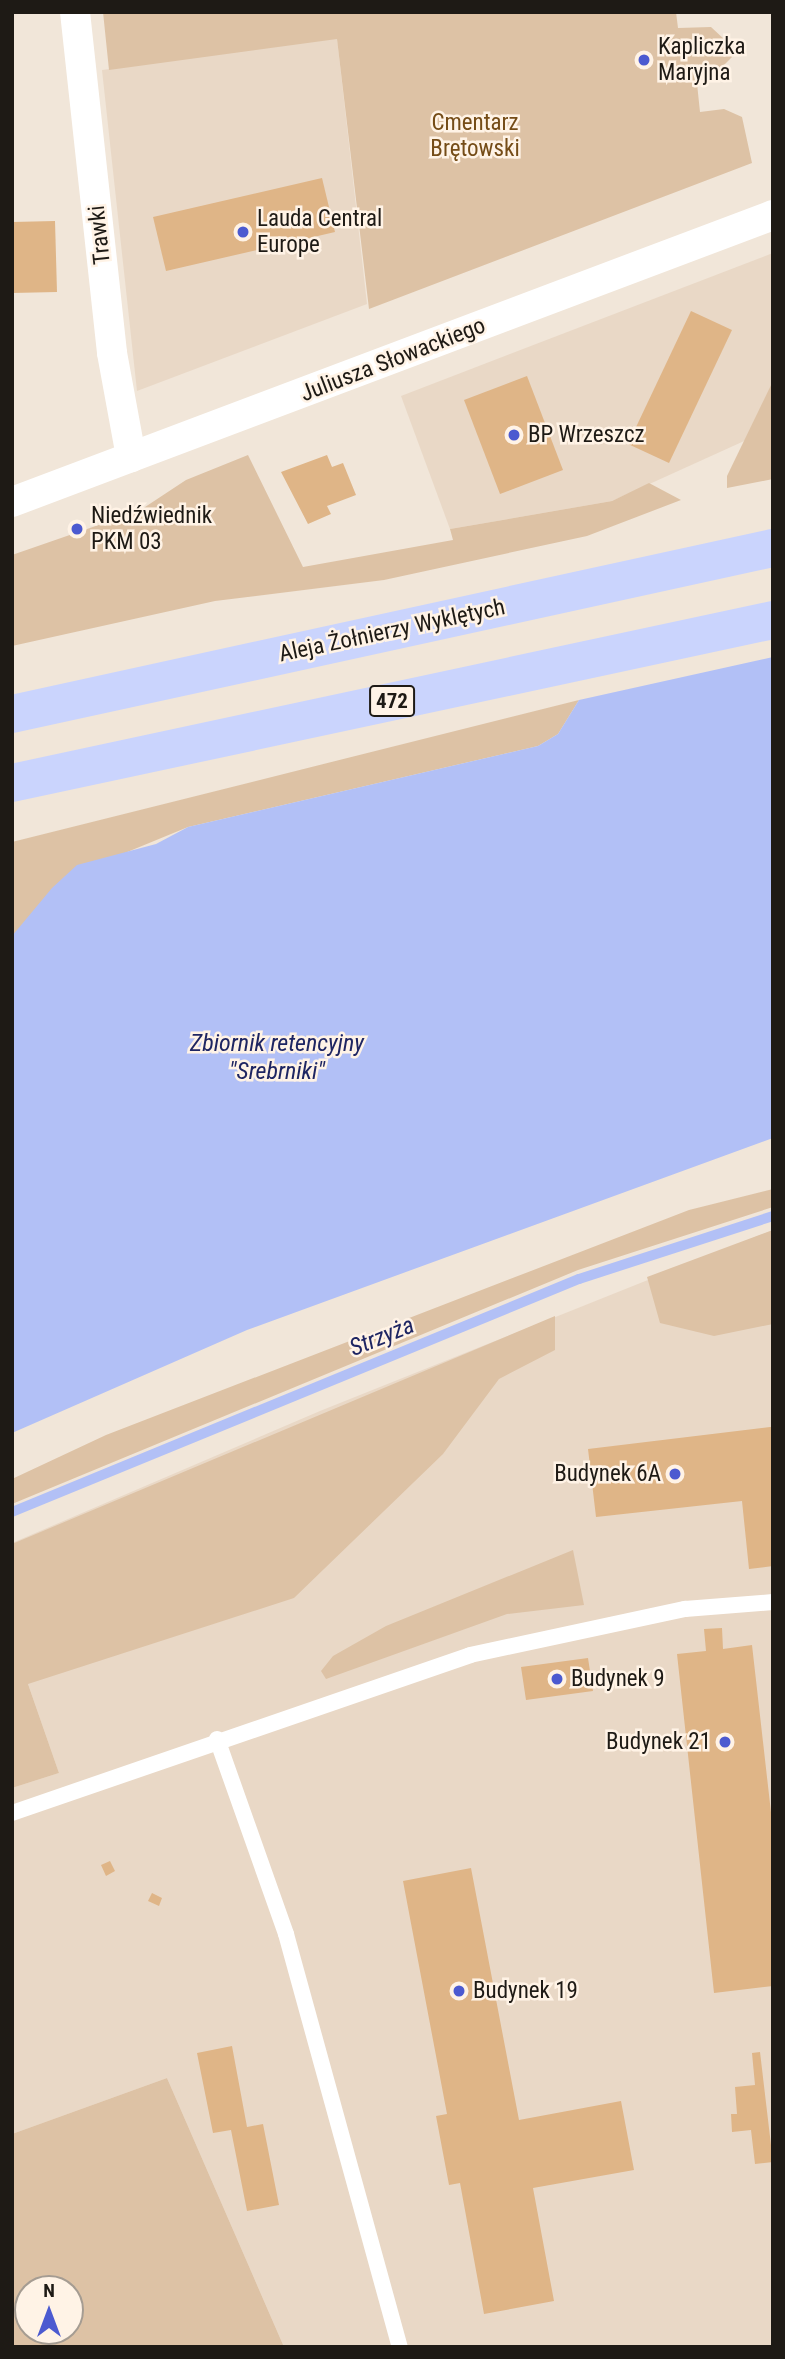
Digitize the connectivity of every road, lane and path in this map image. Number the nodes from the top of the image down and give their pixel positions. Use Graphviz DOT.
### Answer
graph roads {
  1 [pos="75,12"];
  2 [pos="773,215"];
  3 [pos="131,457"];
  4 [pos="12,502"];
  5 [pos="773,548"];
  6 [pos="773,620"];
  7 [pos="12,714"];
  8 [pos="12,783"];
  9 [pos="773,1602"];
  10 [pos="217,1739"];
  11 [pos="12,1813"];
  12 [pos="400,2347"];
  1 -- 3 [label="street, Trawki"];
  2 -- 3 [label="street, Juliusza Słowackiego"];
  3 -- 4 [label="street, Juliusza Słowackiego"];
  5 -- 7 [label="main road, Aleja Żołnierzy Wyklętych"];
  6 -- 8 [label="main road, 472"];
  9 -- 10 [label="lane"];
  10 -- 11 [label="lane"];
  10 -- 12 [label="lane"];
}
